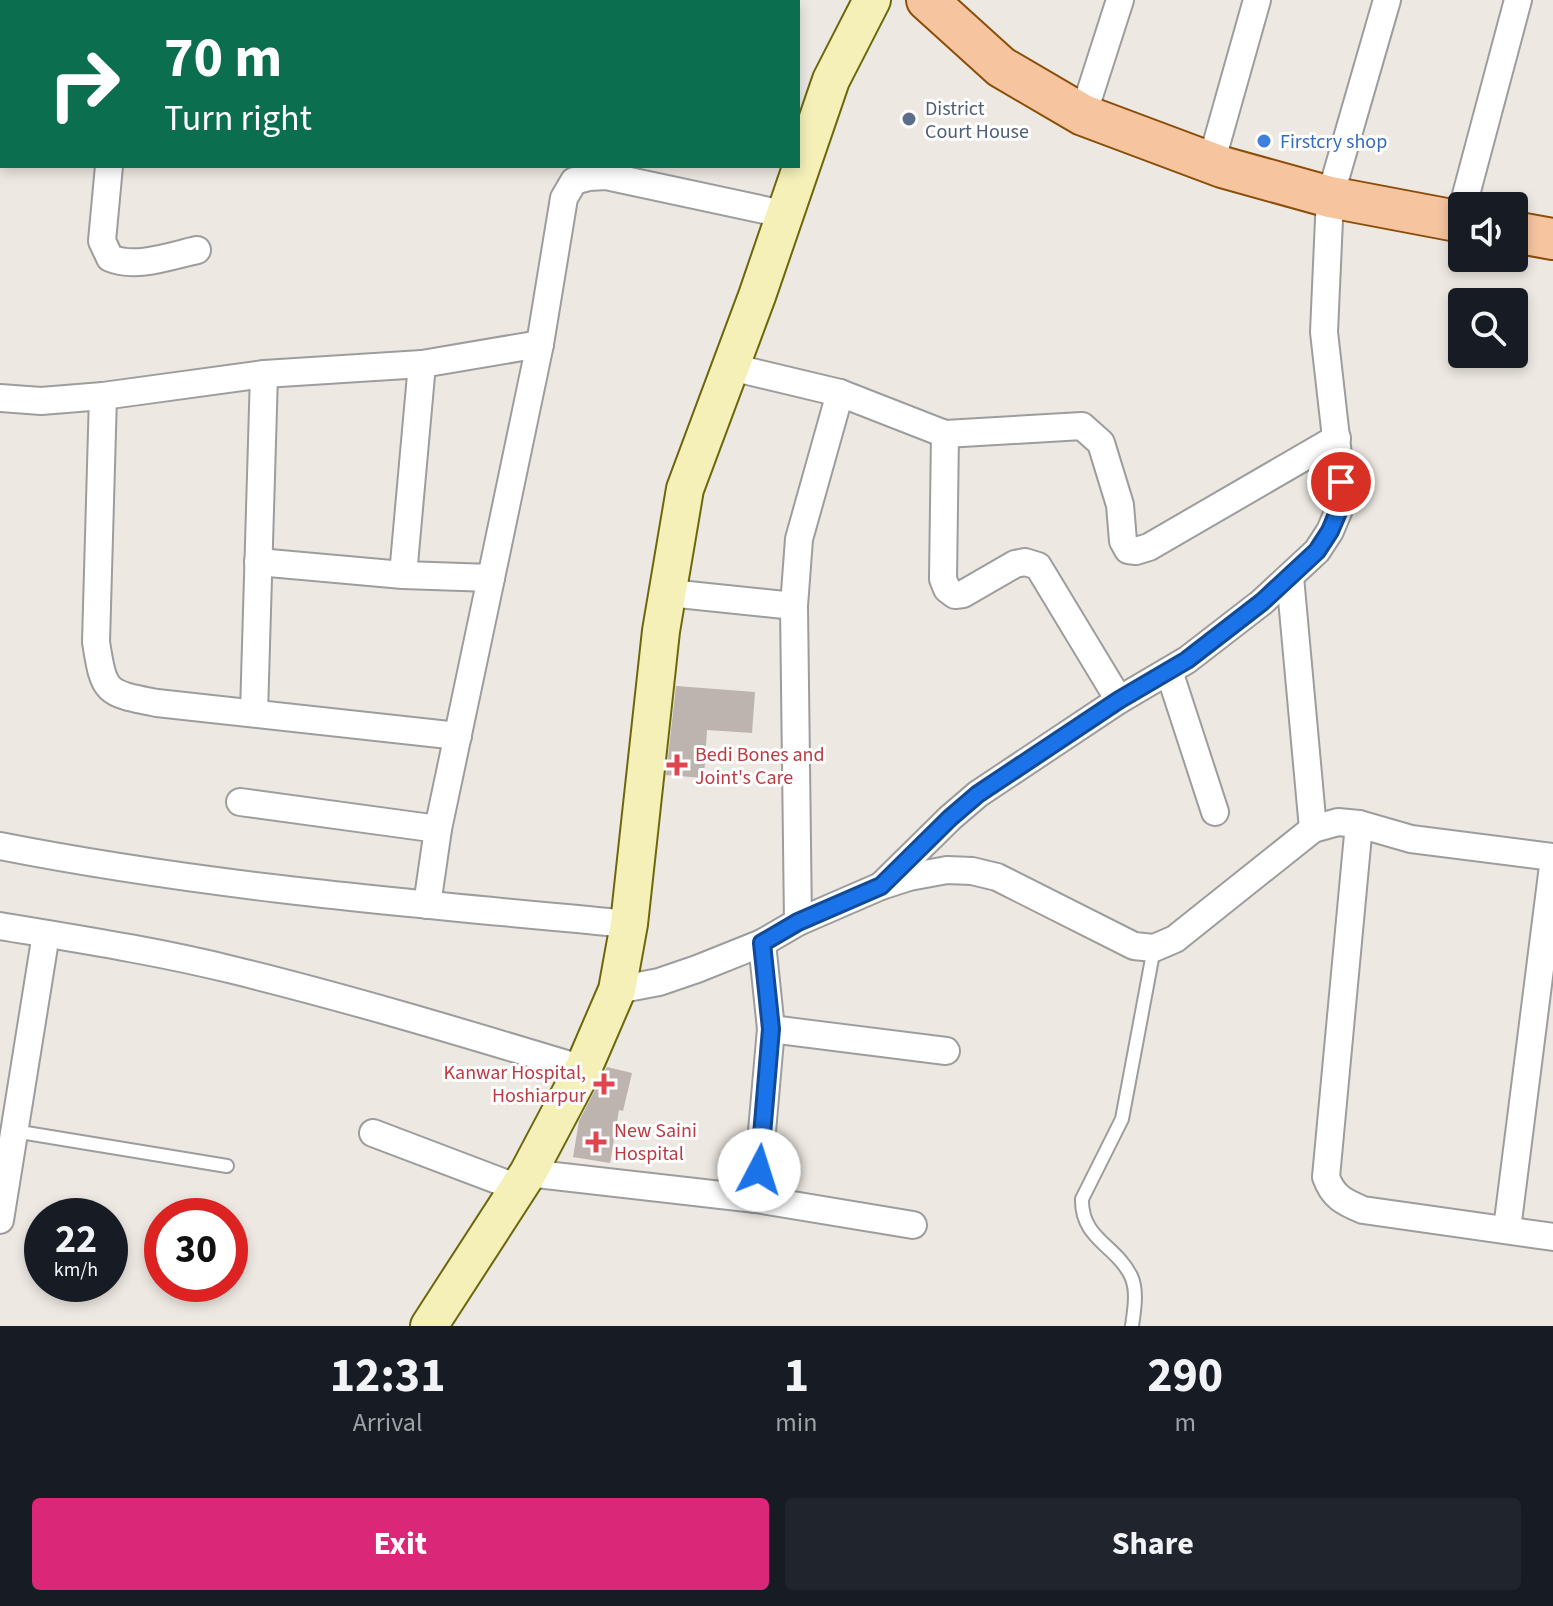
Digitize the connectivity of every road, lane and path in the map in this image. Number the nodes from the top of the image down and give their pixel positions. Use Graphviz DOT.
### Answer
graph roads {
  1 [pos="872,0"];
  2 [pos="927,0"];
  3 [pos="1120,0"];
  4 [pos="1257,0"];
  5 [pos="1387,0"];
  6 [pos="1518,0"];
  7 [pos="1083,115"];
  8 [pos="1211,163"];
  9 [pos="800,167"];
  10 [pos="109,168"];
  11 [pos="799,168"];
  12 [pos="1468,192"];
  13 [pos="1330,197"];
  14 [pos="1448,213"];
  15 [pos="783,214"];
  16 [pos="1528,235"];
  17 [pos="1553,239"];
  18 [pos="197,250"];
  19 [pos="540,344"];
  20 [pos="422,364"];
  21 [pos="731,367"];
  22 [pos="264,374"];
  23 [pos="840,393"];
  24 [pos="103,396"];
  25 [pos="0,398"];
  26 [pos="945,434"];
  27 [pos="1337,438"];
  28 [pos="258,562"];
  29 [pos="403,575"];
  30 [pos="1290,577"];
  31 [pos="491,578"];
  32 [pos="669,593"];
  33 [pos="794,606"];
  34 [pos="1169,671"];
  35 [pos="1119,700"];
  36 [pos="254,713"];
  37 [pos="458,736"];
  38 [pos="240,802"];
  39 [pos="1215,812"];
  40 [pos="1359,824"];
  41 [pos="438,829"];
  42 [pos="1313,829"];
  43 [pos="0,846"];
  44 [pos="1553,857"];
  45 [pos="1553,866"];
  46 [pos="881,886"];
  47 [pos="427,905"];
  48 [pos="798,922"];
  49 [pos="629,924"];
  50 [pos="0,926"];
  51 [pos="46,934"];
  52 [pos="762,943"];
  53 [pos="1154,948"];
  54 [pos="617,990"];
  55 [pos="771,1029"];
  56 [pos="946,1051"];
  57 [pos="583,1069"];
  58 [pos="14,1131"];
  59 [pos="373,1133"];
  60 [pos="227,1166"];
  61 [pos="523,1180"];
  62 [pos="756,1199"];
  63 [pos="0,1220"];
  64 [pos="913,1225"];
  65 [pos="1507,1229"];
  66 [pos="1553,1237"];
  67 [pos="429,1326"];
  68 [pos="1132,1326"];
  1 -- 9 [label="main road"];
  2 -- 7 [label="main road"];
  3 -- 7 [label="street"];
  4 -- 8 [label="street"];
  5 -- 13 [label="street"];
  6 -- 12 [label="street"];
  7 -- 8 [label="main road"];
  8 -- 13 [label="main road"];
  10 -- 18 [label="street"];
  11 -- 15 [label="main road"];
  13 -- 14 [label="main road"];
  13 -- 27 [label="street"];
  15 -- 19 [label="street"];
  15 -- 21 [label="main road"];
  16 -- 17 [label="main road"];
  19 -- 20 [label="street"];
  19 -- 31 [label="street"];
  20 -- 22 [label="street"];
  20 -- 29 [label="street"];
  21 -- 23 [label="street"];
  21 -- 32 [label="main road"];
  22 -- 24 [label="street"];
  22 -- 28 [label="street"];
  23 -- 26 [label="street"];
  23 -- 33 [label="street"];
  24 -- 25 [label="street"];
  24 -- 36 [label="street"];
  26 -- 27 [label="street"];
  26 -- 35 [label="street"];
  27 -- 30 [label="street"];
  28 -- 29 [label="street"];
  28 -- 36 [label="street"];
  29 -- 31 [label="street"];
  30 -- 34 [label="street"];
  30 -- 42 [label="street"];
  31 -- 37 [label="street"];
  32 -- 33 [label="street"];
  32 -- 49 [label="main road"];
  33 -- 48 [label="street"];
  34 -- 35 [label="street"];
  34 -- 39 [label="street"];
  35 -- 46 [label="street"];
  36 -- 37 [label="street"];
  37 -- 41 [label="street"];
  38 -- 41 [label="street"];
  40 -- 42 [label="street"];
  40 -- 44 [label="street"];
  40 -- 65 [label="street"];
  41 -- 47 [label="street"];
  42 -- 53 [label="street"];
  43 -- 47 [label="street"];
  45 -- 65 [label="street"];
  46 -- 48 [label="street"];
  46 -- 53 [label="street"];
  47 -- 49 [label="street"];
  48 -- 52 [label="street"];
  49 -- 54 [label="main road"];
  50 -- 51 [label="street"];
  51 -- 57 [label="street"];
  51 -- 58 [label="street"];
  52 -- 54 [label="street"];
  52 -- 55 [label="street"];
  53 -- 68 [label="lane"];
  54 -- 57 [label="main road"];
  55 -- 56 [label="street"];
  55 -- 62 [label="street"];
  57 -- 61 [label="main road"];
  58 -- 60 [label="lane"];
  58 -- 63 [label="street"];
  59 -- 61 [label="street"];
  61 -- 62 [label="street"];
  61 -- 67 [label="main road"];
  62 -- 64 [label="street"];
  65 -- 66 [label="street"];
}
